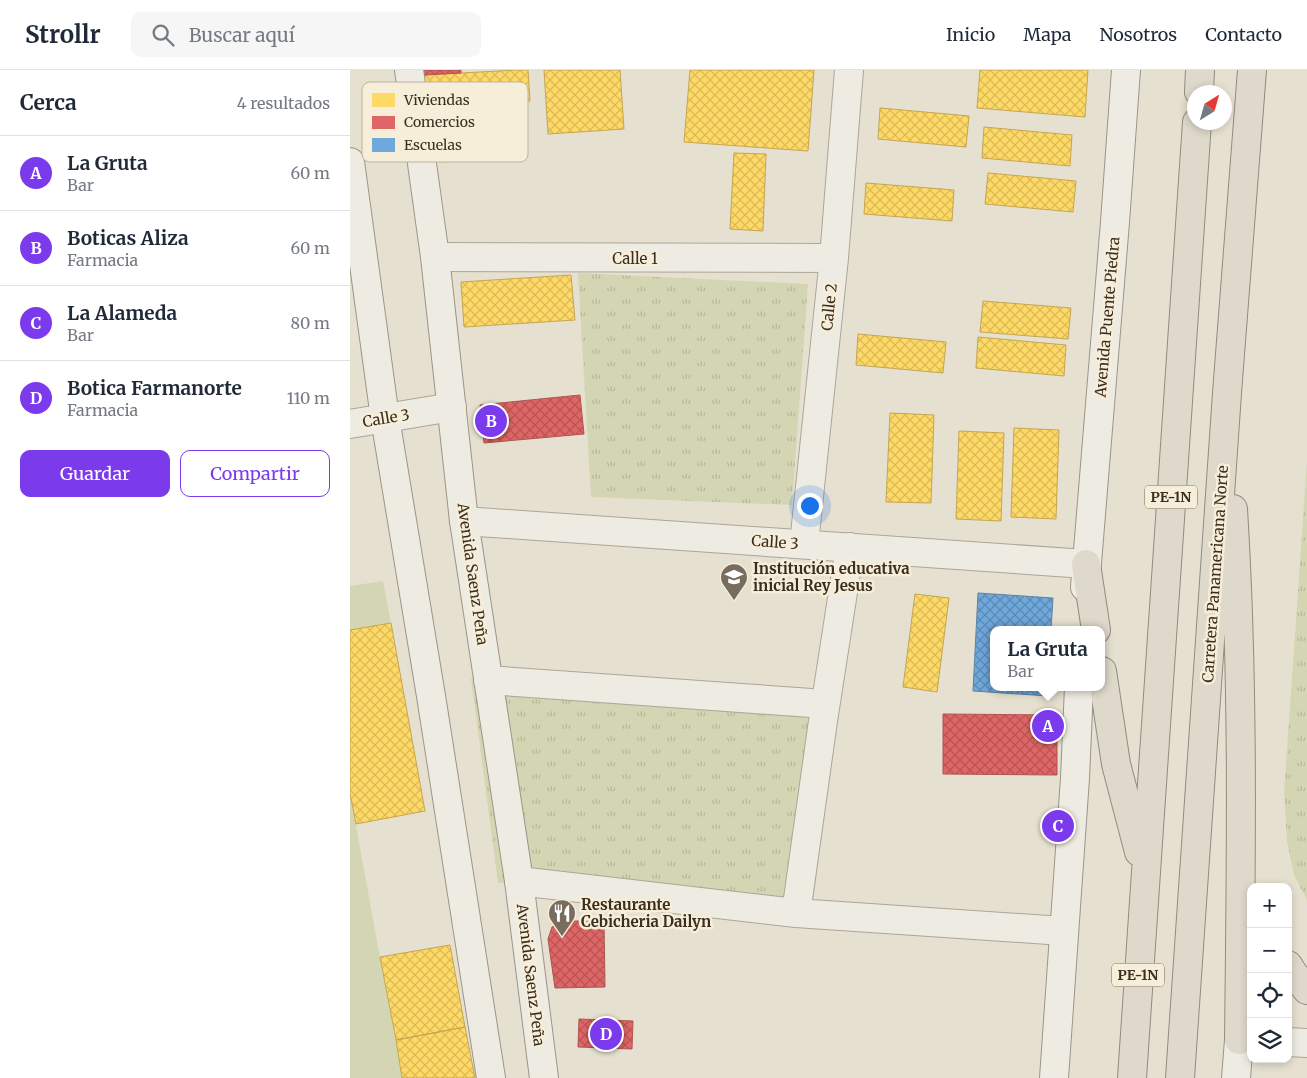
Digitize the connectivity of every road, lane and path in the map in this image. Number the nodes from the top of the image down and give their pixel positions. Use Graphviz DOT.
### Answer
graph roads {
  1 [pos="849,70"];
  2 [pos="1126,70"];
  3 [pos="1200,70"];
  4 [pos="1252,70"];
  5 [pos="1199,85"];
  6 [pos="1196,130"];
  7 [pos="350,162"];
  8 [pos="422,162"];
  9 [pos="435,257"];
  10 [pos="834,258"];
  11 [pos="1227,393"];
  12 [pos="452,407"];
  13 [pos="385,418"];
  14 [pos="350,424"];
  15 [pos="464,521"];
  16 [pos="804,544"];
  17 [pos="850,547"];
  18 [pos="1086,564"];
  19 [pos="1082,626"];
  20 [pos="1095,626"];
  21 [pos="488,680"];
  22 [pos="1079,691"];
  23 [pos="1105,691"];
  24 [pos="825,704"];
  25 [pos="1241,829"];
  26 [pos="1145,872"];
  27 [pos="518,881"];
  28 [pos="1253,883"];
  29 [pos="796,913"];
  30 [pos="1063,932"];
  31 [pos="1292,971"];
  32 [pos="1307,990"];
  33 [pos="1245,1040"];
  34 [pos="1292,1042"];
  35 [pos="1307,1043"];
  36 [pos="491,1078"];
  37 [pos="544,1078"];
  38 [pos="1054,1078"];
  39 [pos="1132,1078"];
  40 [pos="1180,1078"];
  41 [pos="1236,1078"];
  1 -- 10 [label="main road, Calle 2"];
  2 -- 18 [label="main road, Avenida Puente Piedra"];
  3 -- 5 [label="highway"];
  4 -- 11 [label="highway, Carretera Panamericana Norte / PE-1N"];
  6 -- 26 [label="highway, PE-1N"];
  7 -- 13 [label="main road"];
  8 -- 9 [label="main road, Avenida Saenz Peña"];
  9 -- 10 [label="main road, Calle 1"];
  9 -- 12 [label="main road, Avenida Saenz Peña"];
  10 -- 16 [label="main road, Calle 2"];
  11 -- 25 [label="highway"];
  11 -- 40 [label="highway, Carretera Panamericana Norte / PE-1N"];
  12 -- 13 [label="main road, Calle 3"];
  12 -- 15 [label="main road, Avenida Saenz Peña"];
  13 -- 14 [label="main road, Calle 3"];
  13 -- 36 [label="main road"];
  15 -- 16 [label="main road, Calle 3"];
  15 -- 21 [label="main road, Avenida Saenz Peña"];
  16 -- 17 [label="main road, Calle 3"];
  17 -- 18 [label="main road, Calle 3"];
  17 -- 24 [label="main road"];
  18 -- 19 [label="main road, Avenida Puente Piedra"];
  18 -- 20 [label="highway"];
  21 -- 24 [label="main road"];
  21 -- 27 [label="main road, Avenida Saenz Peña"];
  22 -- 30 [label="main road"];
  23 -- 26 [label="highway"];
  24 -- 29 [label="main road"];
  25 -- 28 [label="highway"];
  25 -- 33 [label="highway"];
  26 -- 39 [label="highway, PE-1N"];
  27 -- 29 [label="main road"];
  27 -- 37 [label="main road, Avenida Saenz Peña"];
  29 -- 30 [label="main road"];
  30 -- 38 [label="main road"];
  31 -- 32 [label="highway"];
  33 -- 41 [label="main road"];
  34 -- 35 [label="main road"];
}
